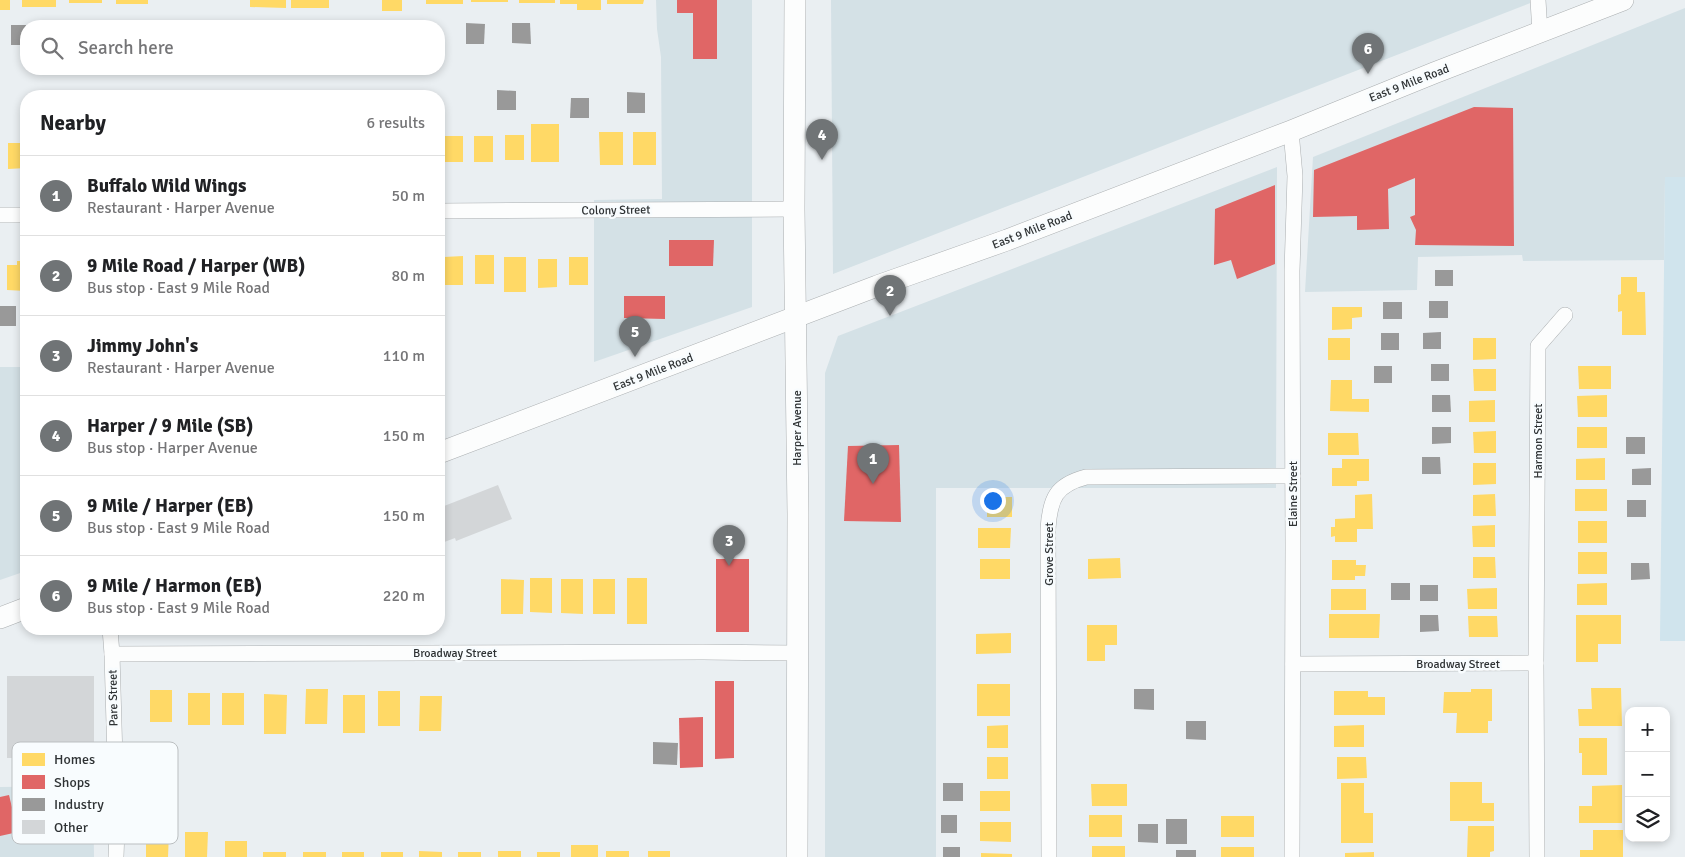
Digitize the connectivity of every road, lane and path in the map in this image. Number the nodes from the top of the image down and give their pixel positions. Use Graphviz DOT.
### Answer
graph roads {
  1 [pos="795,0"];
  2 [pos="1538,0"];
  3 [pos="1623,0"];
  4 [pos="1540,33"];
  5 [pos="1291,131"];
  6 [pos="794,209"];
  7 [pos="445,211"];
  8 [pos="0,215"];
  9 [pos="20,215"];
  10 [pos="1565,315"];
  11 [pos="796,319"];
  12 [pos="445,451"];
  13 [pos="1293,476"];
  14 [pos="20,610"];
  15 [pos="0,618"];
  16 [pos="110,635"];
  17 [pos="797,653"];
  18 [pos="112,654"];
  19 [pos="1536,663"];
  20 [pos="1293,664"];
  21 [pos="114,742"];
  22 [pos="116,844"];
  23 [pos="116,857"];
  24 [pos="797,857"];
  25 [pos="1049,857"];
  26 [pos="1292,857"];
  27 [pos="1537,857"];
  1 -- 6 [label="main road, Harper Avenue"];
  2 -- 4 [label="street"];
  3 -- 4 [label="main road, East 9 Mile Road"];
  4 -- 5 [label="main road, East 9 Mile Road"];
  5 -- 11 [label="main road, East 9 Mile Road"];
  5 -- 13 [label="street, Elaine Street"];
  6 -- 7 [label="street, Colony Street"];
  6 -- 11 [label="main road, Harper Avenue"];
  8 -- 9 [label="street"];
  10 -- 19 [label="street, Harmon Street"];
  11 -- 12 [label="main road, East 9 Mile Road"];
  11 -- 17 [label="main road, Harper Avenue"];
  13 -- 20 [label="street, Elaine Street"];
  13 -- 25 [label="street, Grove Street"];
  14 -- 15 [label="main road"];
  16 -- 18 [label="street, Pare Street"];
  17 -- 18 [label="street, Broadway Street"];
  17 -- 24 [label="main road, Harper Avenue"];
  18 -- 21 [label="street, Pare Street"];
  19 -- 20 [label="street, Broadway Street"];
  19 -- 27 [label="street"];
  20 -- 26 [label="street, Elaine Street"];
  22 -- 23 [label="street, Pare Street"];
}
